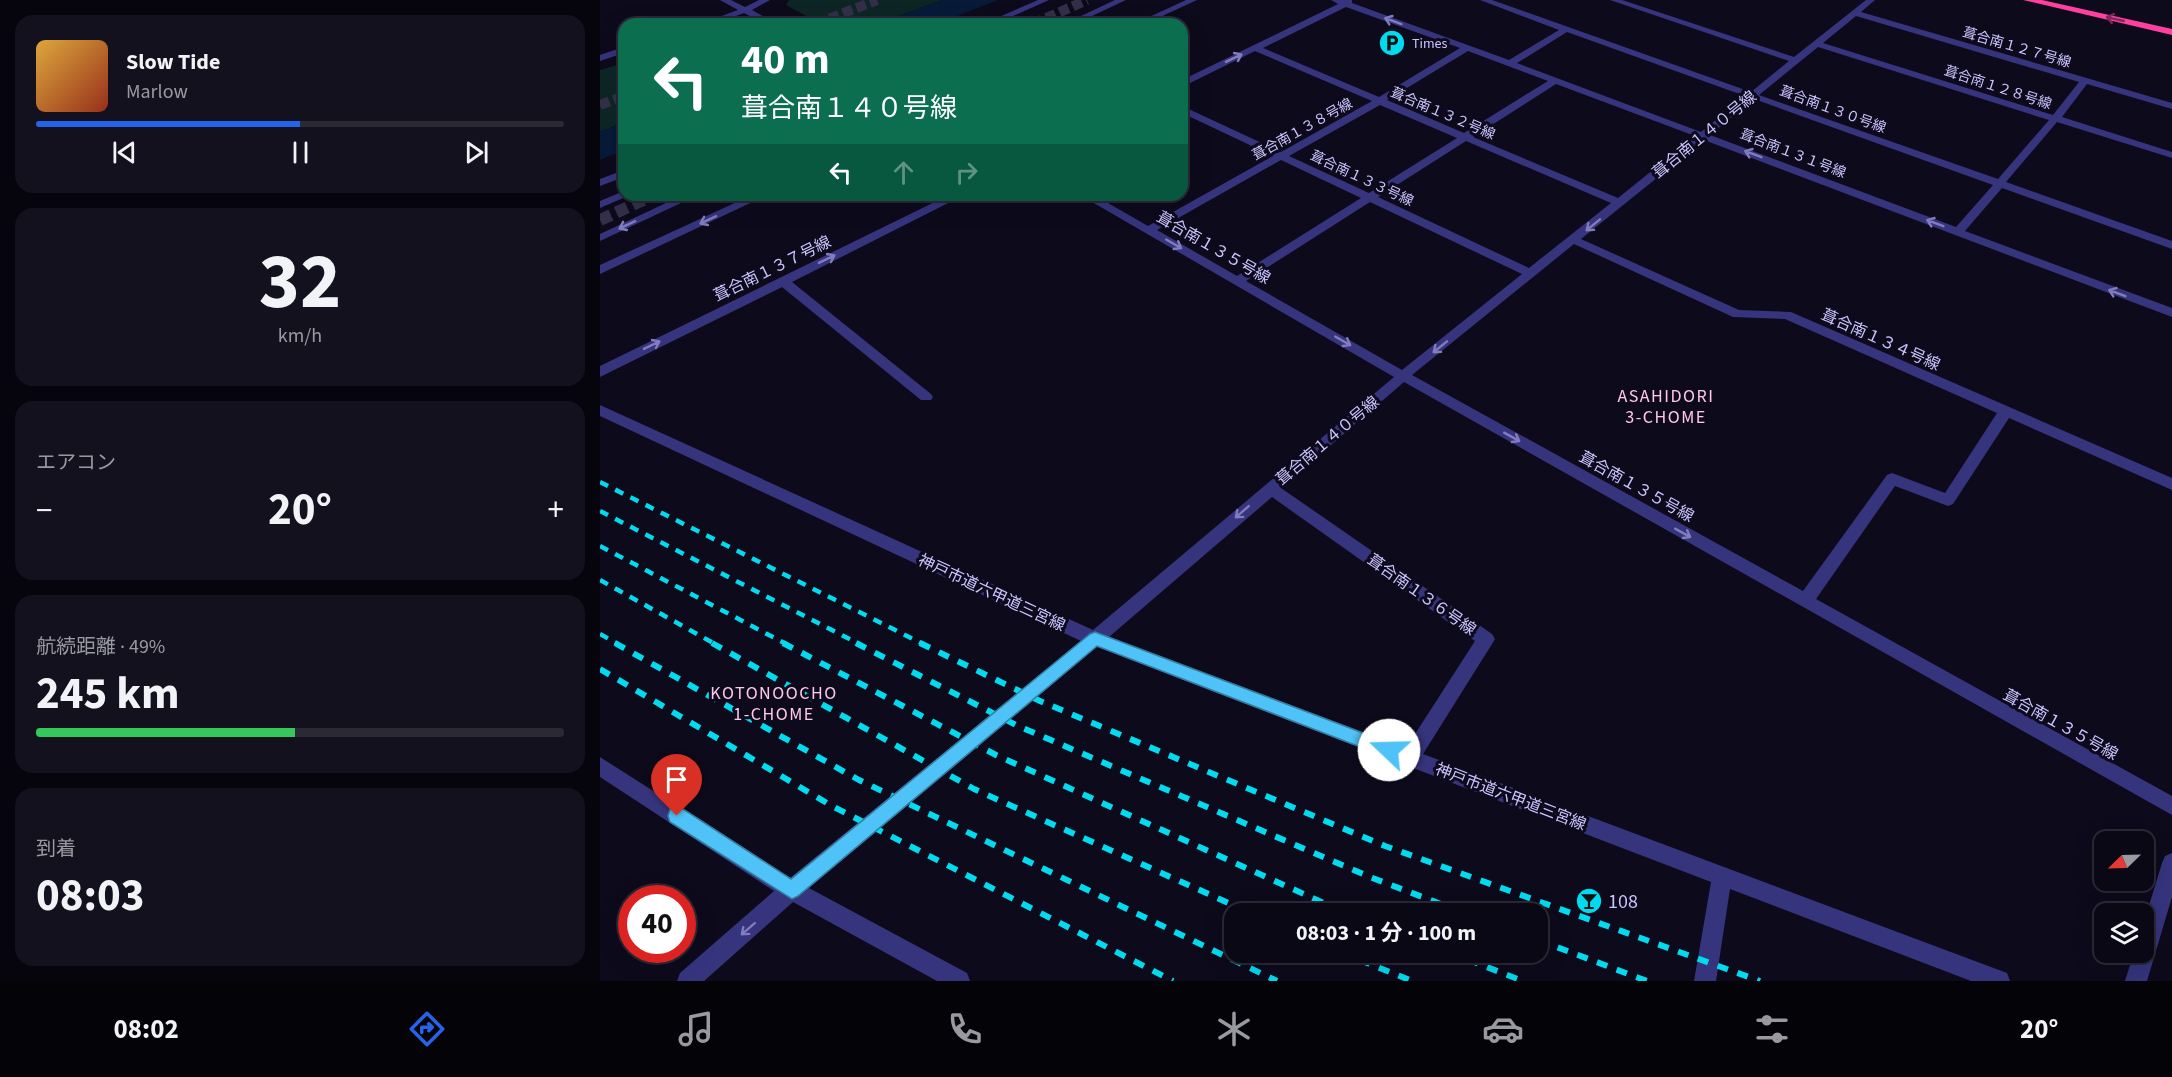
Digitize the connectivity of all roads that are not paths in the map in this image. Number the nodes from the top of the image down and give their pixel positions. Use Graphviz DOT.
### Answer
graph roads {
  1 [pos="724,0"];
  2 [pos="766,0"];
  3 [pos="1045,0"];
  4 [pos="1122,0"];
  5 [pos="1193,0"];
  6 [pos="1484,0"];
  7 [pos="1614,0"];
  8 [pos="1871,0"];
  9 [pos="2028,0"];
  10 [pos="1344,1"];
  11 [pos="746,10"];
  12 [pos="1855,13"];
  13 [pos="722,18"];
  14 [pos="761,18"];
  15 [pos="1002,18"];
  16 [pos="1089,18"];
  17 [pos="1152,18"];
  18 [pos="1566,28"];
  19 [pos="2172,32"];
  20 [pos="1816,44"];
  21 [pos="1255,48"];
  22 [pos="1467,48"];
  23 [pos="618,52"];
  24 [pos="600,58"];
  25 [pos="1797,61"];
  26 [pos="1509,64"];
  27 [pos="1555,80"];
  28 [pos="1188,81"];
  29 [pos="2085,81"];
  30 [pos="1752,94"];
  31 [pos="1379,101"];
  32 [pos="2172,106"];
  33 [pos="1188,112"];
  34 [pos="2055,119"];
  35 [pos="1704,135"];
  36 [pos="1466,138"];
  37 [pos="2172,155"];
  38 [pos="1280,157"];
  39 [pos="618,176"];
  40 [pos="600,183"];
  41 [pos="1999,184"];
  42 [pos="618,197"];
  43 [pos="1370,198"];
  44 [pos="679,201"];
  45 [pos="747,201"];
  46 [pos="946,201"];
  47 [pos="1097,201"];
  48 [pos="1620,203"];
  49 [pos="600,205"];
  50 [pos="1149,230"];
  51 [pos="1958,232"];
  52 [pos="600,238"];
  53 [pos="1574,240"];
  54 [pos="2172,245"];
  55 [pos="600,270"];
  56 [pos="1531,274"];
  57 [pos="783,281"];
  58 [pos="1238,281"];
  59 [pos="2172,313"];
  60 [pos="600,372"];
  61 [pos="1403,376"];
  62 [pos="926,397"];
  63 [pos="600,410"];
  64 [pos="2006,411"];
  65 [pos="2172,484"];
  66 [pos="1270,488"];
  67 [pos="1805,601"];
  68 [pos="1095,639"];
  69 [pos="1410,758"];
  70 [pos="600,766"];
  71 [pos="2172,806"];
  72 [pos="2172,863"];
  73 [pos="1722,876"];
  74 [pos="792,890"];
  75 [pos="688,981"];
  76 [pos="959,981"];
  77 [pos="1705,981"];
  78 [pos="1999,981"];
  79 [pos="2136,981"];
  1 -- 11 [label="street"];
  2 -- 11 [label="street"];
  3 -- 15 [label="street"];
  4 -- 16 [label="street"];
  5 -- 17 [label="street"];
  6 -- 18 [label="street, 葺合南１３０号線"];
  7 -- 25 [label="street"];
  8 -- 12 [label="street, 葺合南１４０号線"];
  19 -- 9 [label="highway, one-way"];
  10 -- 21 [label="street"];
  22 -- 10 [label="street, 葺合南１３１号線, one-way"];
  11 -- 13 [label="street"];
  11 -- 14 [label="street"];
  12 -- 20 [label="street, 葺合南１４０号線"];
  12 -- 29 [label="street, 葺合南１２７号線"];
  18 -- 26 [label="street"];
  18 -- 30 [label="street, 葺合南１３０号線"];
  20 -- 25 [label="street, 葺合南１４０号線"];
  20 -- 34 [label="street, 葺合南１２８号線"];
  28 -- 21 [label="street, one-way"];
  21 -- 31 [label="street, 葺合南１３２号線"];
  22 -- 26 [label="street, 葺合南１３１号線"];
  22 -- 31 [label="street, 葺合南１３８号線"];
  23 -- 24 [label="street"];
  25 -- 30 [label="street, 葺合南１４０号線"];
  26 -- 27 [label="street, 葺合南１３１号線"];
  27 -- 35 [label="street, 葺合南１３１号線"];
  27 -- 36 [label="street"];
  29 -- 32 [label="street, 葺合南１２７号線"];
  29 -- 34 [label="street"];
  30 -- 35 [label="street, 葺合南１４０号線"];
  30 -- 41 [label="street, 葺合南１３０号線"];
  31 -- 36 [label="street, 葺合南１３２号線"];
  31 -- 38 [label="street, 葺合南１３８号線"];
  33 -- 38 [label="street, 葺合南１３３号線"];
  34 -- 37 [label="street, 葺合南１２８号線"];
  34 -- 41 [label="street"];
  35 -- 48 [label="street, 葺合南１４０号線"];
  51 -- 35 [label="street, 葺合南１３１号線, one-way"];
  36 -- 43 [label="street"];
  36 -- 48 [label="street, 葺合南１３２号線"];
  38 -- 43 [label="street, 葺合南１３３号線"];
  38 -- 50 [label="street, 葺合南１３８号線"];
  39 -- 40 [label="street"];
  41 -- 51 [label="street"];
  41 -- 54 [label="street, 葺合南１３０号線"];
  42 -- 49 [label="street"];
  43 -- 56 [label="street, 葺合南１３３号線"];
  43 -- 58 [label="street"];
  44 -- 52 [label="street, one-way"];
  45 -- 55 [label="street, one-way"];
  57 -- 46 [label="street, 葺合南１３７号線, one-way"];
  47 -- 50 [label="street, 葺合南１３５号線"];
  48 -- 53 [label="street, 葺合南１４０号線, one-way"];
  50 -- 58 [label="street, 葺合南１３５号線, one-way"];
  59 -- 51 [label="street, 葺合南１３１号線, one-way"];
  53 -- 56 [label="street, 葺合南１４０号線"];
  53 -- 64 [label="street, 葺合南１３４号線"];
  56 -- 61 [label="street, 葺合南１４０号線, one-way"];
  60 -- 57 [label="street, 葺合南１３７号線, one-way"];
  57 -- 62 [label="street"];
  58 -- 61 [label="street, 葺合南１３５号線, one-way"];
  61 -- 66 [label="street, 葺合南１４０号線"];
  61 -- 67 [label="street, 葺合南１３５号線, one-way"];
  63 -- 68 [label="street, 神戸市道六甲道三宮線"];
  64 -- 65 [label="street, 葺合南１３４号線"];
  64 -- 67 [label="street"];
  66 -- 68 [label="street, 葺合南１４０号線, one-way"];
  66 -- 69 [label="street, 葺合南１３６号線"];
  67 -- 71 [label="street, 葺合南１３５号線"];
  68 -- 69 [label="street, 神戸市道六甲道三宮線"];
  68 -- 74 [label="street, 葺合南１４０号線"];
  69 -- 73 [label="street, 神戸市道六甲道三宮線"];
  70 -- 74 [label="street"];
  72 -- 79 [label="street"];
  73 -- 77 [label="street"];
  73 -- 78 [label="street, 神戸市道六甲道三宮線"];
  74 -- 75 [label="street, 葺合南１４０号線, one-way"];
  74 -- 76 [label="street"];
}
